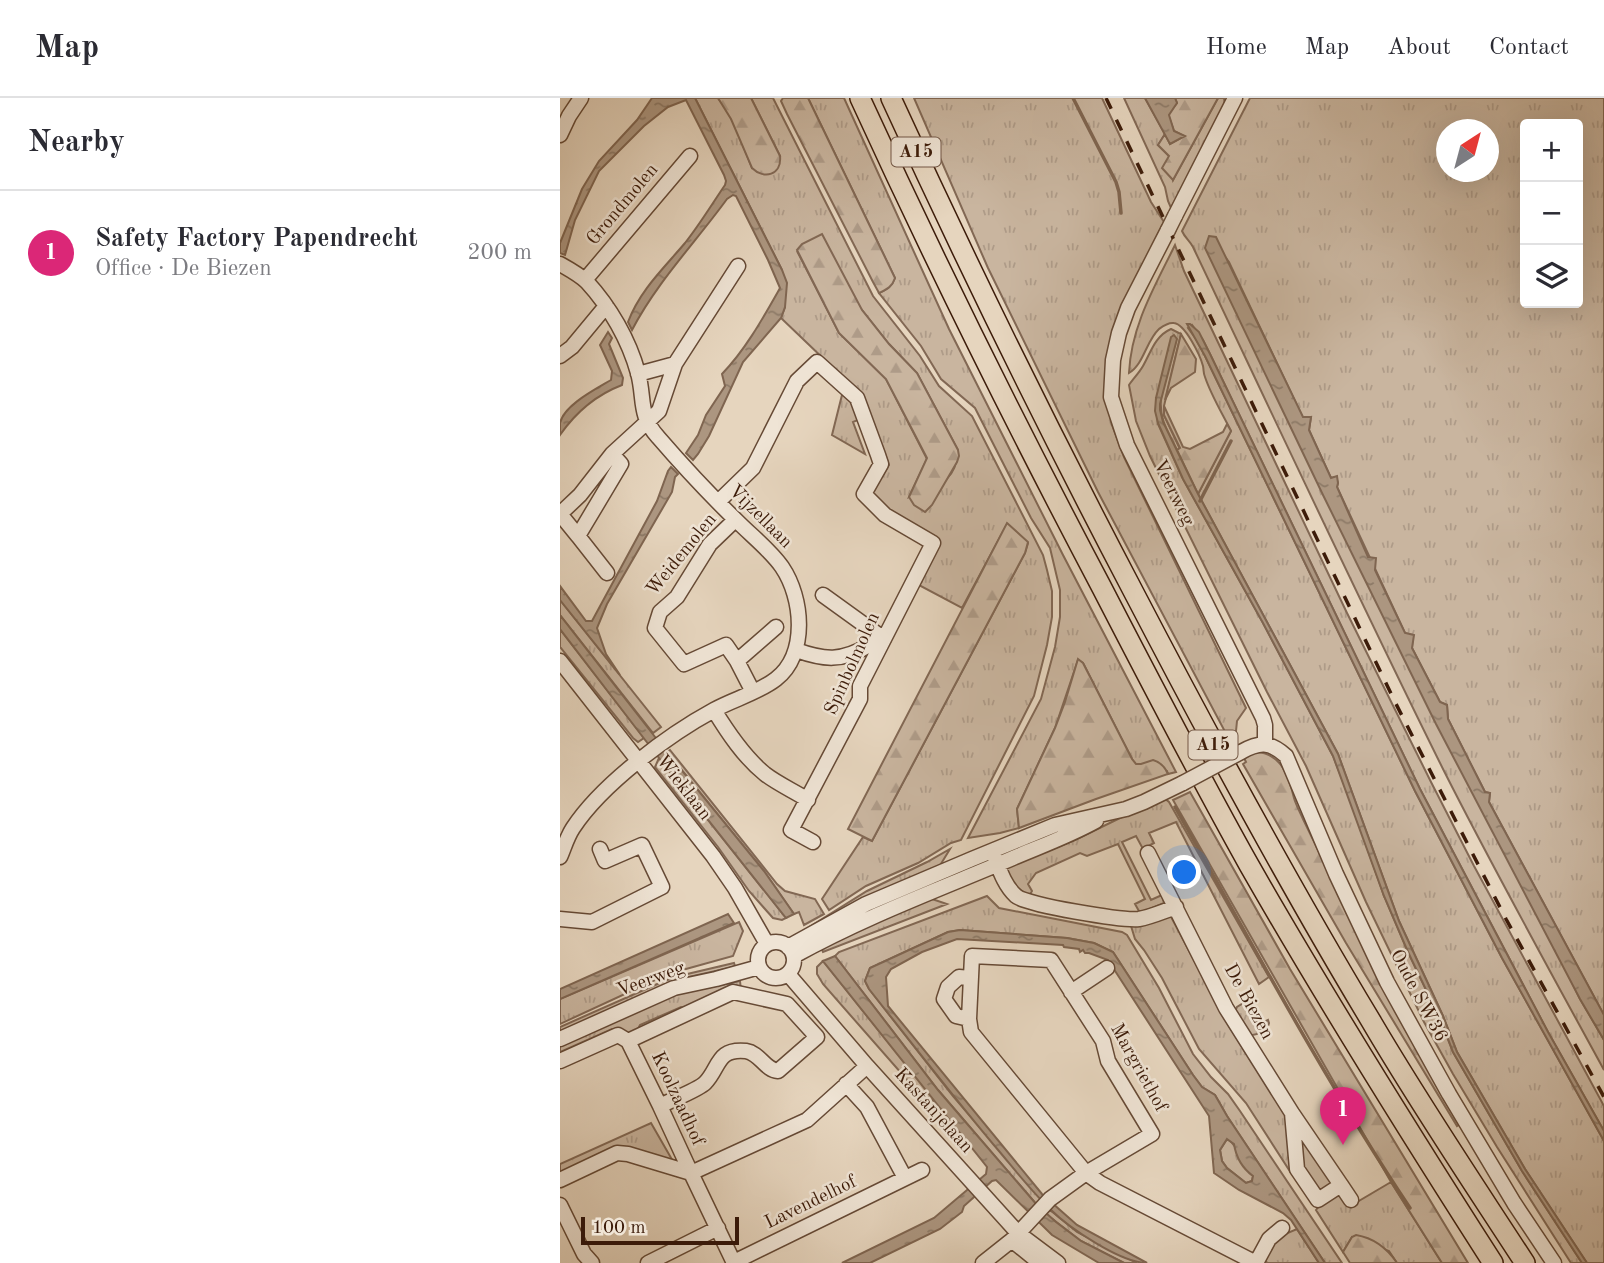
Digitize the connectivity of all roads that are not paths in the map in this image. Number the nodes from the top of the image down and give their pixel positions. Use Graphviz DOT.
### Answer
graph roads {
  1 [pos="581,98"];
  2 [pos="860,98"];
  3 [pos="891,98"];
  4 [pos="1235,98"];
  5 [pos="560,135"];
  6 [pos="690,156"];
  7 [pos="560,264"];
  8 [pos="738,266"];
  9 [pos="585,280"];
  10 [pos="606,306"];
  11 [pos="560,356"];
  12 [pos="675,364"];
  13 [pos="638,374"];
  14 [pos="647,422"];
  15 [pos="612,454"];
  16 [pos="718,502"];
  17 [pos="560,514"];
  18 [pos="735,520"];
  19 [pos="578,536"];
  20 [pos="607,573"];
  21 [pos="823,595"];
  22 [pos="776,626"];
  23 [pos="880,645"];
  24 [pos="796,649"];
  25 [pos="560,661"];
  26 [pos="737,661"];
  27 [pos="752,692"];
  28 [pos="714,710"];
  29 [pos="1265,744"];
  30 [pos="638,762"];
  31 [pos="807,800"];
  32 [pos="813,842"];
  33 [pos="600,849"];
  34 [pos="1148,853"];
  35 [pos="560,857"];
  36 [pos="995,858"];
  37 [pos="1176,906"];
  38 [pos="560,919"];
  39 [pos="767,944"];
  40 [pos="791,951"];
  41 [pos="759,967"];
  42 [pos="1107,968"];
  43 [pos="788,974"];
  44 [pos="970,978"];
  45 [pos="1071,992"];
  46 [pos="969,1019"];
  47 [pos="560,1039"];
  48 [pos="628,1041"];
  49 [pos="560,1061"];
  50 [pos="867,1066"];
  51 [pos="846,1084"];
  52 [pos="660,1105"];
  53 [pos="1292,1113"];
  54 [pos="922,1170"];
  55 [pos="691,1173"];
  56 [pos="1086,1173"];
  57 [pos="905,1178"];
  58 [pos="560,1180"];
  59 [pos="1342,1185"];
  60 [pos="1351,1200"];
  61 [pos="560,1205"];
  62 [pos="718,1228"];
  63 [pos="1282,1228"];
  64 [pos="1015,1236"];
  65 [pos="734,1262"];
  66 [pos="593,1263"];
  67 [pos="648,1263"];
  68 [pos="983,1263"];
  69 [pos="1040,1263"];
  70 [pos="1058,1263"];
  71 [pos="1256,1263"];
  72 [pos="1493,1263"];
  73 [pos="1525,1263"];
  74 [pos="1553,1263"];
  1 -- 5 [label="street"];
  2 -- 72 [label="highway, A15"];
  3 -- 73 [label="highway, A15"];
  4 -- 29 [label="street, Veerweg, bridge"];
  6 -- 9 [label="street, Grondmolen"];
  7 -- 9 [label="street, Vijzellaan"];
  8 -- 12 [label="street"];
  9 -- 10 [label="street, Vijzellaan"];
  10 -- 11 [label="street"];
  10 -- 13 [label="street, Vijzellaan"];
  12 -- 13 [label="street"];
  12 -- 14 [label="street"];
  13 -- 14 [label="street, Vijzellaan"];
  14 -- 15 [label="street"];
  14 -- 16 [label="street, Vijzellaan"];
  15 -- 17 [label="street"];
  15 -- 19 [label="street"];
  16 -- 18 [label="street, Vijzellaan"];
  16 -- 23 [label="street, Spinbolmolen"];
  17 -- 19 [label="street"];
  18 -- 24 [label="street, Vijzellaan"];
  18 -- 26 [label="street, Weidemolen"];
  19 -- 20 [label="street"];
  21 -- 23 [label="street"];
  22 -- 26 [label="street"];
  23 -- 24 [label="street"];
  23 -- 31 [label="street, Spinbolmolen"];
  24 -- 27 [label="street, Vijzellaan"];
  25 -- 30 [label="street, Wieklaan"];
  26 -- 27 [label="street"];
  27 -- 28 [label="street, Vijzellaan"];
  28 -- 30 [label="street, Vijzellaan"];
  28 -- 31 [label="street"];
  29 -- 36 [label="street, bridge"];
  29 -- 74 [label="street, Oude SW36"];
  30 -- 35 [label="street, Vijzellaan"];
  30 -- 39 [label="street, Wieklaan"];
  31 -- 32 [label="street, Spinbolmolen"];
  33 -- 38 [label="street"];
  34 -- 37 [label="street, De Biezen"];
  36 -- 37 [label="street"];
  36 -- 40 [label="street"];
  37 -- 53 [label="street, De Biezen"];
  39 -- 40 [label="street"];
  39 -- 41 [label="street"];
  40 -- 43 [label="street"];
  41 -- 43 [label="street"];
  41 -- 47 [label="street, Veerweg"];
  42 -- 45 [label="street"];
  43 -- 50 [label="street, Kastanjelaan"];
  44 -- 45 [label="street, Margriethof"];
  44 -- 46 [label="street, Margriethof"];
  44 -- 46 [label="street, Margriethof"];
  45 -- 56 [label="street, Margriethof"];
  46 -- 56 [label="street, Margriethof"];
  48 -- 49 [label="street"];
  48 -- 52 [label="street, Koolzaadhof"];
  48 -- 52 [label="street"];
  50 -- 51 [label="street"];
  50 -- 64 [label="street, Kastanjelaan"];
  51 -- 55 [label="street"];
  51 -- 57 [label="street"];
  52 -- 55 [label="street, Koolzaadhof"];
  53 -- 59 [label="street, De Biezen"];
  53 -- 59 [label="street, De Biezen"];
  54 -- 57 [label="street, Lavendelhof"];
  55 -- 58 [label="street"];
  55 -- 62 [label="street, Koolzaadhof"];
  56 -- 64 [label="street, Margriethof"];
  56 -- 71 [label="street, Margriethof"];
  57 -- 65 [label="street, Lavendelhof"];
  59 -- 60 [label="street"];
  61 -- 66 [label="street"];
  62 -- 65 [label="street, Koolzaadhof"];
  62 -- 67 [label="street"];
  63 -- 71 [label="street, Margriethof"];
  64 -- 68 [label="street, Margriethof"];
  64 -- 69 [label="street, Kastanjelaan"];
  64 -- 70 [label="street, Kastanjelaan"];
}
